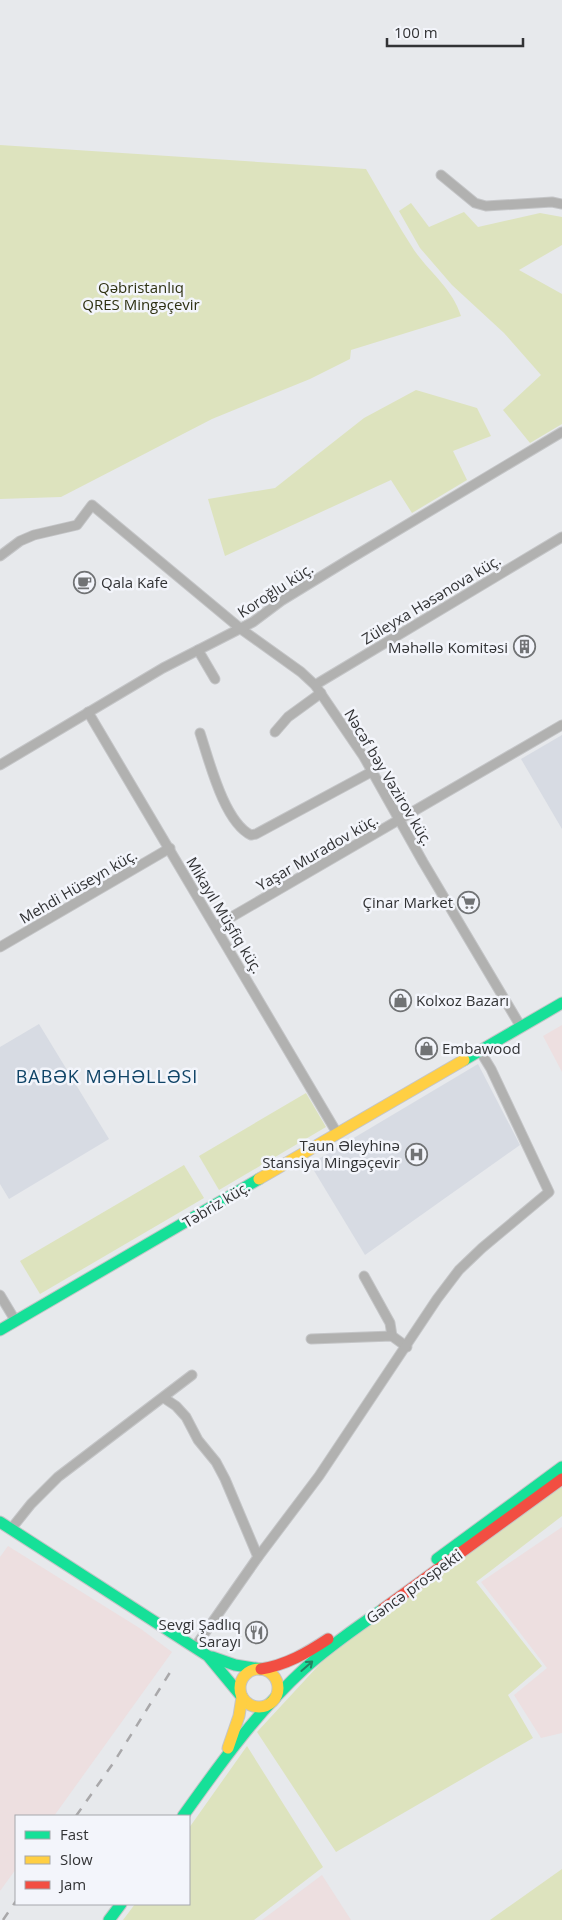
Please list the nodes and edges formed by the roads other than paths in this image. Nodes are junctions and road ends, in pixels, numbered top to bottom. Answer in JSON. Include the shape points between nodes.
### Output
{"nodes":[{"id":1,"x":441,"y":175,"type":"dead end"},
{"id":2,"x":562,"y":204,"type":"edge"},
{"id":3,"x":562,"y":432,"type":"edge"},
{"id":4,"x":562,"y":537,"type":"edge"},
{"id":5,"x":0,"y":556,"type":"edge"},
{"id":6,"x":241,"y":629,"type":"junction"},
{"id":7,"x":198,"y":650,"type":"junction"},
{"id":8,"x":215,"y":679,"type":"dead end"},
{"id":9,"x":315,"y":685,"type":"junction"},
{"id":10,"x":321,"y":692,"type":"junction"},
{"id":11,"x":88,"y":712,"type":"junction"},
{"id":12,"x":562,"y":725,"type":"edge"},
{"id":13,"x":275,"y":732,"type":"dead end"},
{"id":14,"x":200,"y":733,"type":"dead end"},
{"id":15,"x":0,"y":764,"type":"edge"},
{"id":16,"x":373,"y":771,"type":"junction"},
{"id":17,"x":400,"y":820,"type":"junction"},
{"id":18,"x":170,"y":848,"type":"junction"},
{"id":19,"x":216,"y":926,"type":"junction"},
{"id":20,"x":0,"y":948,"type":"edge"},
{"id":21,"x":562,"y":1003,"type":"edge"},
{"id":22,"x":521,"y":1027,"type":"junction"},
{"id":23,"x":480,"y":1051,"type":"junction"},
{"id":24,"x":337,"y":1133,"type":"junction"},
{"id":25,"x":364,"y":1276,"type":"dead end"},
{"id":26,"x":0,"y":1295,"type":"edge"},
{"id":27,"x":16,"y":1320,"type":"junction"},
{"id":28,"x":0,"y":1330,"type":"edge"},
{"id":29,"x":392,"y":1336,"type":"junction"},
{"id":30,"x":311,"y":1339,"type":"dead end"},
{"id":31,"x":407,"y":1347,"type":"junction"},
{"id":32,"x":192,"y":1375,"type":"dead end"},
{"id":33,"x":164,"y":1398,"type":"junction"},
{"id":34,"x":562,"y":1467,"type":"edge"},
{"id":35,"x":562,"y":1478,"type":"edge"},
{"id":36,"x":0,"y":1522,"type":"edge"},
{"id":37,"x":11,"y":1529,"type":"junction"},
{"id":38,"x":258,"y":1557,"type":"junction"},
{"id":39,"x":195,"y":1647,"type":"junction"},
{"id":40,"x":208,"y":1656,"type":"junction"},
{"id":41,"x":261,"y":1669,"type":"junction"},
{"id":42,"x":242,"y":1697,"type":"junction"},
{"id":43,"x":272,"y":1701,"type":"junction"},
{"id":44,"x":222,"y":1761,"type":"junction"},
{"id":45,"x":184,"y":1815,"type":"edge"},
{"id":46,"x":120,"y":1905,"type":"edge"},
{"id":47,"x":109,"y":1920,"type":"edge"}],
"edges":[{"from":1,"to":2,"type":"street","via":[[475,203],[486,206]]},
{"from":3,"to":6,"type":"street","name":"Koroğlu küç.","via":[[280,601]]},
{"from":4,"to":9,"type":"street","name":"Züleyxa Həsənova küç."},
{"from":5,"to":6,"type":"street","name":"Nəcəf bəy Vəzirov küç.","via":[[34,535],[77,525],[92,505]]},
{"from":6,"to":7,"type":"street","name":"Koroğlu küç."},
{"from":6,"to":9,"type":"street","name":"Nəcəf bəy Vəzirov küç.","via":[[302,672]]},
{"from":7,"to":8,"type":"street"},
{"from":7,"to":11,"type":"street","name":"Koroğlu küç."},
{"from":9,"to":10,"type":"street","name":"Nəcəf bəy Vəzirov küç."},
{"from":10,"to":13,"type":"street","via":[[288,717]]},
{"from":10,"to":16,"type":"street","name":"Nəcəf bəy Vəzirov küç."},
{"from":11,"to":15,"type":"street","name":"Koroğlu küç."},
{"from":11,"to":18,"type":"street","name":"Mikayıl Müşfiq küç."},
{"from":12,"to":17,"type":"street","name":"Yaşar Muradov küç."},
{"from":14,"to":16,"type":"street","via":[[225,804],[237,823],[251,834]]},
{"from":16,"to":17,"type":"street","name":"Nəcəf bəy Vəzirov küç."},
{"from":17,"to":19,"type":"street","name":"Yaşar Muradov küç."},
{"from":17,"to":22,"type":"street","name":"Nəcəf bəy Vəzirov küç."},
{"from":18,"to":19,"type":"street","name":"Mikayıl Müşfiq küç."},
{"from":18,"to":20,"type":"street","name":"Mehdi Hüseyn küç."},
{"from":19,"to":24,"type":"street","name":"Mikayıl Müşfiq küç."},
{"from":21,"to":22,"type":"main road","name":"Təbriz küç."},
{"from":22,"to":23,"type":"main road","name":"Təbriz küç."},
{"from":23,"to":24,"type":"main road","name":"Təbriz küç."},
{"from":23,"to":31,"type":"street","via":[[549,1192],[459,1270]]},
{"from":24,"to":27,"type":"main road","name":"Təbriz küç."},
{"from":25,"to":29,"type":"street","via":[[390,1323]]},
{"from":26,"to":27,"type":"street"},
{"from":27,"to":28,"type":"main road","name":"Təbriz küç."},
{"from":29,"to":30,"type":"street"},
{"from":29,"to":31,"type":"street"},
{"from":31,"to":38,"type":"street","via":[[319,1476]]},
{"from":32,"to":33,"type":"street"},
{"from":33,"to":37,"type":"street","via":[[58,1478]]},
{"from":33,"to":38,"type":"street","via":[[186,1417],[205,1451],[216,1462]]},
{"from":34,"to":41,"type":"main road","name":"Gəncə prospekti","via":[[318,1646],[280,1665]]},
{"from":43,"to":35,"type":"main road","name":"Gəncə prospekti","one_way":true,"via":[[326,1650]]},
{"from":36,"to":37,"type":"main road"},
{"from":37,"to":39,"type":"main road"},
{"from":38,"to":39,"type":"street"},
{"from":39,"to":40,"type":"main road"},
{"from":40,"to":41,"type":"main road"},
{"from":40,"to":42,"type":"main road"},
{"from":41,"to":42,"type":"main road","via":[[245,1675],[240,1686]]},
{"from":41,"to":43,"type":"main road","via":[[275,1679],[277,1690]]},
{"from":42,"to":43,"type":"main road","via":[[256,1707]]},
{"from":42,"to":44,"type":"main road","via":[[236,1728]]},
{"from":43,"to":44,"type":"main road","name":"Gəncə prospekti"},
{"from":44,"to":45,"type":"main road"},
{"from":46,"to":47,"type":"main road"}]}
